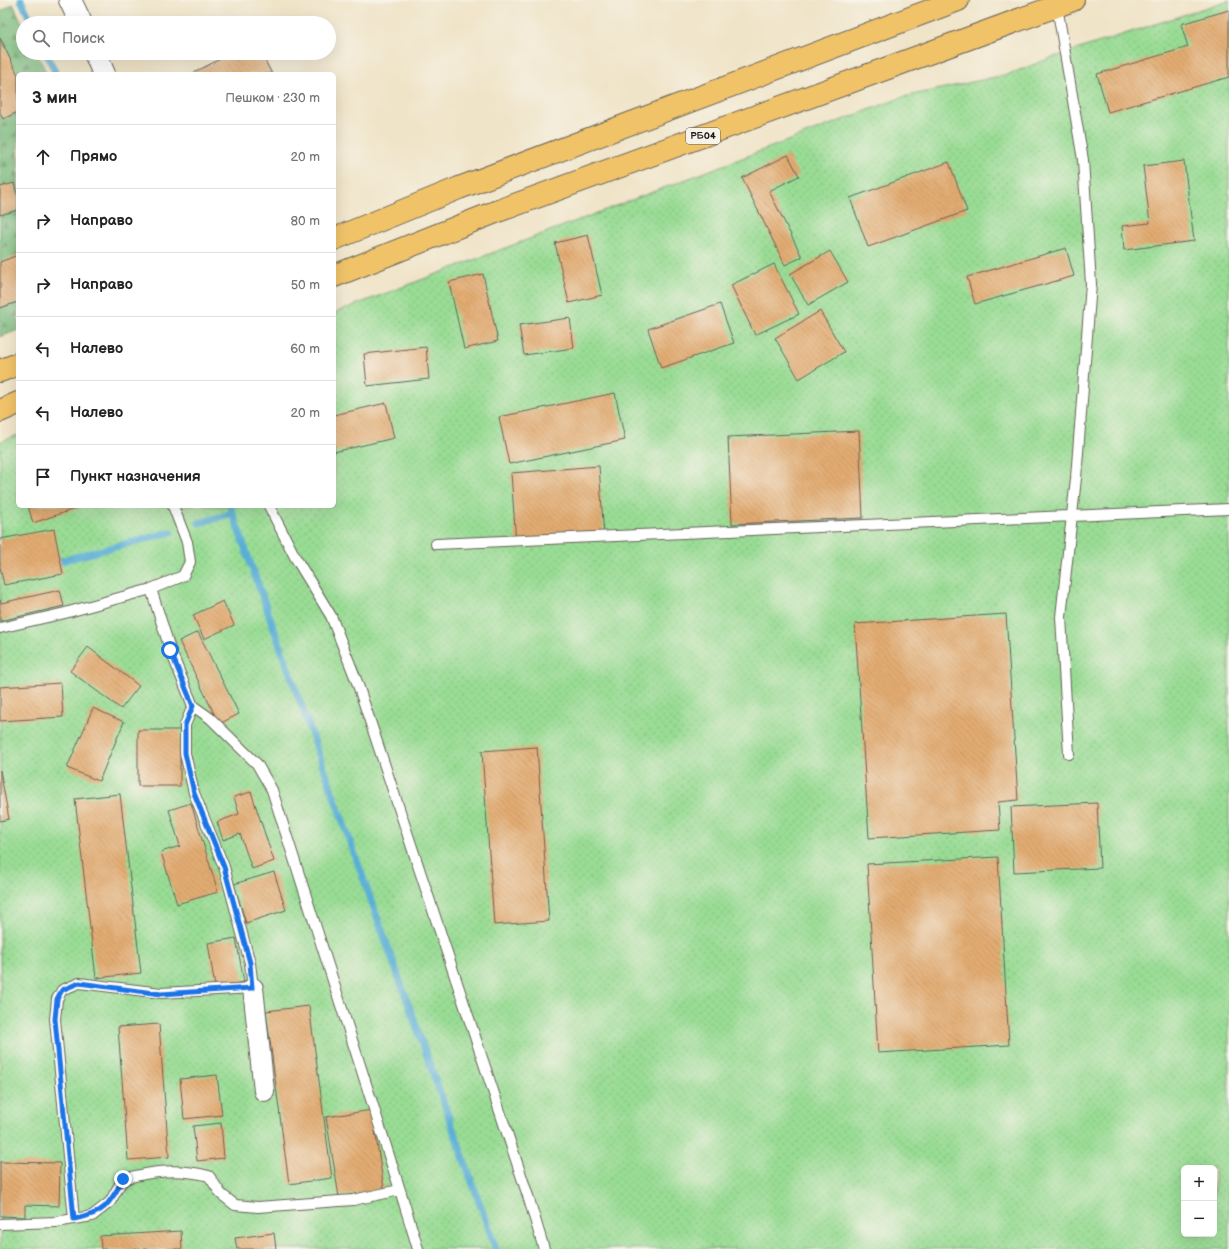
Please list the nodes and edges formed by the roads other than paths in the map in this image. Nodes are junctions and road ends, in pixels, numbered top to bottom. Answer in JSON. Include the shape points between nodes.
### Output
{"nodes":[{"id":1,"x":70,"y":0,"type":"edge"},
{"id":2,"x":958,"y":0,"type":"edge"},
{"id":3,"x":1065,"y":3,"type":"edge"},
{"id":4,"x":78,"y":16,"type":"edge"},
{"id":5,"x":98,"y":60,"type":"edge"},
{"id":6,"x":103,"y":72,"type":"edge"},
{"id":7,"x":336,"y":238,"type":"edge"},
{"id":8,"x":336,"y":275,"type":"edge"},
{"id":9,"x":16,"y":365,"type":"edge"},
{"id":10,"x":0,"y":371,"type":"edge"},
{"id":11,"x":16,"y":404,"type":"edge"},
{"id":12,"x":0,"y":411,"type":"edge"},
{"id":13,"x":174,"y":508,"type":"edge"},
{"id":14,"x":270,"y":508,"type":"edge"},
{"id":15,"x":1229,"y":509,"type":"edge"},
{"id":16,"x":1071,"y":515,"type":"junction"},
{"id":17,"x":436,"y":544,"type":"dead end"},
{"id":18,"x":151,"y":589,"type":"junction"},
{"id":19,"x":0,"y":628,"type":"edge"},
{"id":20,"x":193,"y":706,"type":"junction"},
{"id":21,"x":1069,"y":754,"type":"dead end"},
{"id":22,"x":252,"y":988,"type":"junction"},
{"id":23,"x":264,"y":1091,"type":"dead end"},
{"id":24,"x":400,"y":1190,"type":"junction"},
{"id":25,"x":74,"y":1219,"type":"junction"},
{"id":26,"x":0,"y":1224,"type":"edge"},
{"id":27,"x":418,"y":1249,"type":"edge"},
{"id":28,"x":544,"y":1249,"type":"edge"}],
"edges":[{"from":1,"to":4,"type":"street"},
{"from":2,"to":7,"type":"highway","via":[[459,188]]},
{"from":3,"to":8,"type":"highway","number":"РБ04","via":[[498,211]]},
{"from":3,"to":16,"type":"lane","via":[[1083,160],[1091,284]]},
{"from":5,"to":6,"type":"street"},
{"from":9,"to":10,"type":"highway"},
{"from":11,"to":12,"type":"highway"},
{"from":13,"to":18,"type":"lane","via":[[187,542],[190,562],[183,576]]},
{"from":14,"to":28,"type":"lane","via":[[295,557],[331,616],[357,682]]},
{"from":15,"to":16,"type":"lane"},
{"from":16,"to":17,"type":"lane"},
{"from":16,"to":21,"type":"lane","via":[[1061,616]]},
{"from":18,"to":19,"type":"lane"},
{"from":18,"to":20,"type":"lane","via":[[170,650]]},
{"from":20,"to":22,"type":"lane","via":[[185,725],[185,753],[194,793],[224,867],[250,963]]},
{"from":20,"to":24,"type":"lane","via":[[210,718],[257,764],[272,790]]},
{"from":22,"to":23,"type":"street"},
{"from":22,"to":25,"type":"lane","via":[[161,994],[79,983],[62,990],[57,999],[55,1019]]},
{"from":24,"to":25,"type":"lane","via":[[353,1200],[258,1207],[236,1205],[221,1194],[209,1176],[192,1171],[150,1171],[123,1179],[110,1202],[92,1216]]},
{"from":24,"to":27,"type":"lane"},
{"from":25,"to":26,"type":"lane"}]}
